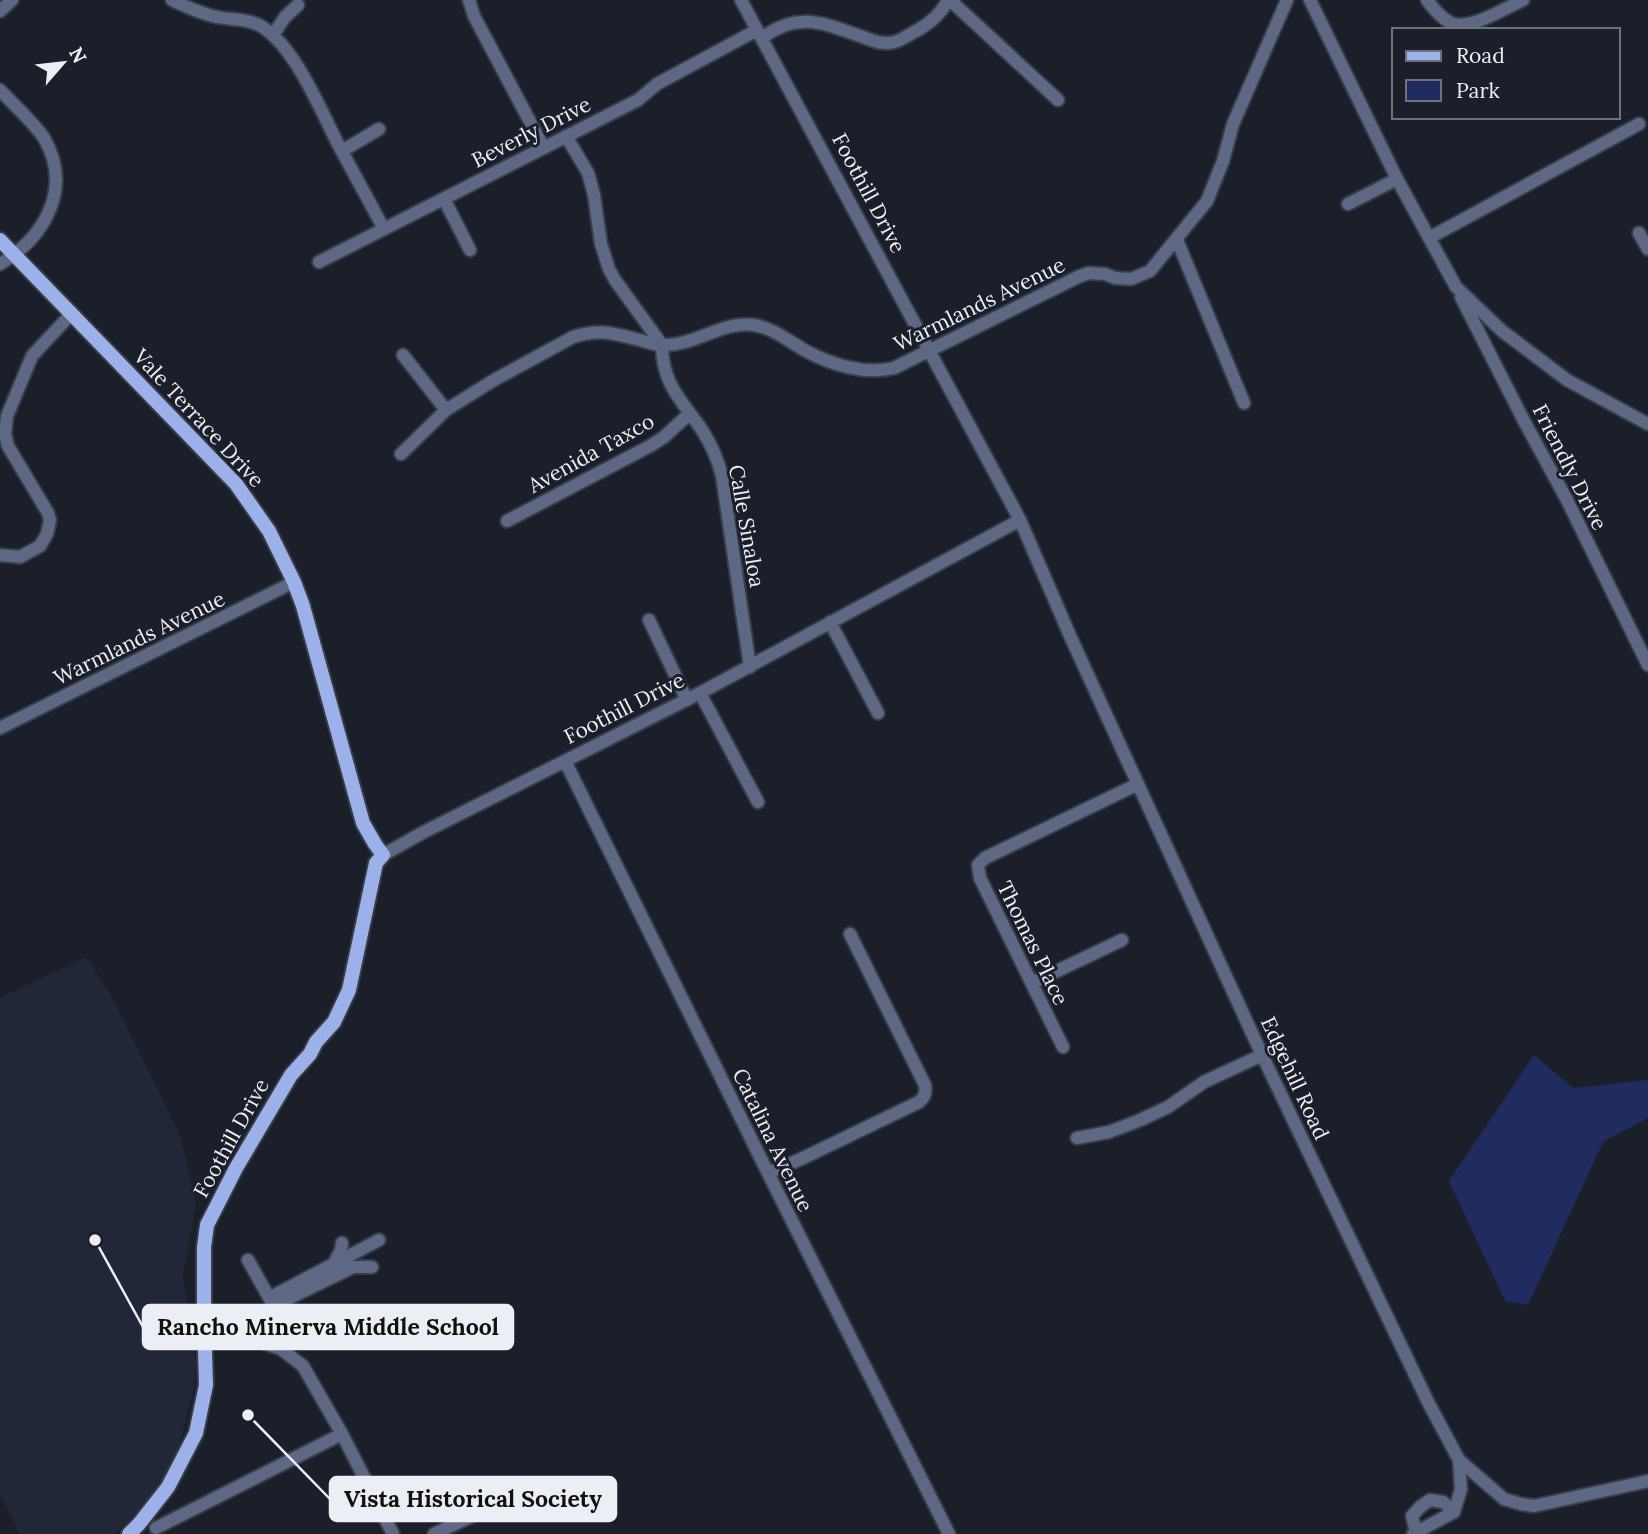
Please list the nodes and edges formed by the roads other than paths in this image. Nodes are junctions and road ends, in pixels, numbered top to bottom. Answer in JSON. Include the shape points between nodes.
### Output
{"nodes":[{"id":1,"x":12,"y":0,"type":"edge"},
{"id":2,"x":172,"y":0,"type":"edge"},
{"id":3,"x":469,"y":0,"type":"edge"},
{"id":4,"x":741,"y":0,"type":"edge"},
{"id":5,"x":949,"y":0,"type":"edge"},
{"id":6,"x":1287,"y":0,"type":"edge"},
{"id":7,"x":1310,"y":0,"type":"edge"},
{"id":8,"x":1427,"y":0,"type":"edge"},
{"id":9,"x":1523,"y":0,"type":"edge"},
{"id":10,"x":298,"y":5,"type":"dead end"},
{"id":11,"x":0,"y":11,"type":"edge"},
{"id":12,"x":760,"y":34,"type":"junction"},
{"id":13,"x":273,"y":35,"type":"junction"},
{"id":14,"x":0,"y":90,"type":"edge"},
{"id":15,"x":1058,"y":100,"type":"dead end"},
{"id":16,"x":1639,"y":124,"type":"dead end"},
{"id":17,"x":379,"y":129,"type":"dead end"},
{"id":18,"x":566,"y":136,"type":"junction"},
{"id":19,"x":544,"y":148,"type":"junction"},
{"id":20,"x":342,"y":151,"type":"junction"},
{"id":21,"x":1396,"y":179,"type":"junction"},
{"id":22,"x":444,"y":199,"type":"junction"},
{"id":23,"x":1348,"y":204,"type":"dead end"},
{"id":24,"x":384,"y":229,"type":"junction"},
{"id":25,"x":1639,"y":233,"type":"dead end"},
{"id":26,"x":1429,"y":238,"type":"junction"},
{"id":27,"x":0,"y":240,"type":"edge"},
{"id":28,"x":1177,"y":240,"type":"junction"},
{"id":29,"x":1648,"y":249,"type":"edge"},
{"id":30,"x":470,"y":250,"type":"dead end"},
{"id":31,"x":15,"y":255,"type":"junction"},
{"id":32,"x":319,"y":262,"type":"dead end"},
{"id":33,"x":0,"y":264,"type":"edge"},
{"id":34,"x":1456,"y":287,"type":"junction"},
{"id":35,"x":72,"y":313,"type":"junction"},
{"id":36,"x":662,"y":345,"type":"junction"},
{"id":37,"x":929,"y":349,"type":"junction"},
{"id":38,"x":403,"y":355,"type":"dead end"},
{"id":39,"x":1244,"y":403,"type":"dead end"},
{"id":40,"x":446,"y":410,"type":"junction"},
{"id":41,"x":689,"y":414,"type":"junction"},
{"id":42,"x":1648,"y":424,"type":"edge"},
{"id":43,"x":401,"y":454,"type":"dead end"},
{"id":44,"x":1020,"y":520,"type":"junction"},
{"id":45,"x":507,"y":521,"type":"dead end"},
{"id":46,"x":0,"y":555,"type":"edge"},
{"id":47,"x":294,"y":582,"type":"junction"},
{"id":48,"x":649,"y":620,"type":"dead end"},
{"id":49,"x":830,"y":622,"type":"junction"},
{"id":50,"x":1648,"y":666,"type":"edge"},
{"id":51,"x":750,"y":667,"type":"junction"},
{"id":52,"x":700,"y":693,"type":"junction"},
{"id":53,"x":687,"y":700,"type":"junction"},
{"id":54,"x":878,"y":713,"type":"dead end"},
{"id":55,"x":0,"y":728,"type":"edge"},
{"id":56,"x":565,"y":761,"type":"junction"},
{"id":57,"x":1138,"y":784,"type":"junction"},
{"id":58,"x":758,"y":802,"type":"dead end"},
{"id":59,"x":383,"y":855,"type":"junction"},
{"id":60,"x":850,"y":934,"type":"dead end"},
{"id":61,"x":1122,"y":940,"type":"dead end"},
{"id":62,"x":1032,"y":983,"type":"junction"},
{"id":63,"x":1063,"y":1047,"type":"dead end"},
{"id":64,"x":1262,"y":1055,"type":"junction"},
{"id":65,"x":1077,"y":1138,"type":"dead end"},
{"id":66,"x":768,"y":1173,"type":"junction"},
{"id":67,"x":379,"y":1240,"type":"dead end"},
{"id":68,"x":342,"y":1243,"type":"dead end"},
{"id":69,"x":248,"y":1260,"type":"dead end"},
{"id":70,"x":333,"y":1265,"type":"junction"},
{"id":71,"x":372,"y":1267,"type":"dead end"},
{"id":72,"x":271,"y":1302,"type":"junction"},
{"id":73,"x":205,"y":1341,"type":"junction"},
{"id":74,"x":281,"y":1349,"type":"junction"},
{"id":75,"x":342,"y":1434,"type":"junction"},
{"id":76,"x":1459,"y":1460,"type":"junction"},
{"id":77,"x":1648,"y":1481,"type":"edge"},
{"id":78,"x":530,"y":1497,"type":"dead end"},
{"id":79,"x":1454,"y":1512,"type":"junction"},
{"id":80,"x":156,"y":1528,"type":"dead end"},
{"id":81,"x":1415,"y":1533,"type":"edge"},
{"id":82,"x":129,"y":1534,"type":"edge"},
{"id":83,"x":393,"y":1534,"type":"edge"},
{"id":84,"x":434,"y":1534,"type":"edge"},
{"id":85,"x":949,"y":1534,"type":"edge"}],
"edges":[{"from":1,"to":11,"type":"street"},
{"from":2,"to":13,"type":"street","via":[[217,18],[246,20]]},
{"from":3,"to":19,"type":"street"},
{"from":4,"to":12,"type":"street","name":"Foothill Drive"},
{"from":5,"to":12,"type":"street","name":"Beverly Drive","via":[[926,25],[895,42],[878,43],[809,20]]},
{"from":5,"to":15,"type":"street"},
{"from":6,"to":28,"type":"street","name":"Warmlands Avenue","via":[[1233,124],[1208,201]]},
{"from":7,"to":21,"type":"street","name":"Friendly Drive"},
{"from":8,"to":9,"type":"street","via":[[1442,17],[1463,25]]},
{"from":10,"to":13,"type":"street"},
{"from":12,"to":18,"type":"street","name":"Beverly Drive","via":[[657,84],[638,100]]},
{"from":12,"to":37,"type":"street","name":"Foothill Drive"},
{"from":13,"to":20,"type":"street","via":[[310,89]]},
{"from":14,"to":31,"type":"street","via":[[43,136],[55,164],[57,187],[51,211]]},
{"from":16,"to":26,"type":"street"},
{"from":17,"to":20,"type":"street"},
{"from":18,"to":19,"type":"street","name":"Beverly Drive"},
{"from":18,"to":36,"type":"street","name":"Calle Sinaloa","via":[[588,173],[609,268]]},
{"from":19,"to":22,"type":"street","name":"Beverly Drive"},
{"from":20,"to":24,"type":"street"},
{"from":21,"to":23,"type":"street"},
{"from":21,"to":26,"type":"street","name":"Friendly Drive"},
{"from":22,"to":24,"type":"street","name":"Beverly Drive"},
{"from":22,"to":30,"type":"street"},
{"from":24,"to":32,"type":"street","name":"Beverly Drive"},
{"from":25,"to":29,"type":"street"},
{"from":26,"to":34,"type":"street","name":"Friendly Drive"},
{"from":27,"to":31,"type":"main road","name":"Vale Terrace Drive"},
{"from":28,"to":37,"type":"street","name":"Warmlands Avenue","via":[[1150,271],[1131,279],[1090,273],[1080,276]]},
{"from":28,"to":39,"type":"street"},
{"from":31,"to":33,"type":"street"},
{"from":31,"to":35,"type":"main road","name":"Vale Terrace Drive"},
{"from":34,"to":42,"type":"street","via":[[1502,331],[1567,380]]},
{"from":34,"to":50,"type":"street","name":"Friendly Drive"},
{"from":35,"to":46,"type":"street","via":[[32,356],[7,416],[8,446],[48,513],[47,534],[40,547],[20,557]]},
{"from":35,"to":47,"type":"main road","name":"Vale Terrace Drive","via":[[236,484],[269,531]]},
{"from":36,"to":37,"type":"street","name":"Warmlands Avenue","via":[[739,324],[757,325],[808,352],[863,371],[894,368]]},
{"from":36,"to":40,"type":"street","name":"Warmlands Avenue","via":[[606,332],[583,333]]},
{"from":36,"to":41,"type":"street","name":"Calle Sinaloa","via":[[668,382]]},
{"from":37,"to":44,"type":"street","name":"Foothill Drive"},
{"from":38,"to":40,"type":"street"},
{"from":40,"to":43,"type":"street","name":"Warmlands Avenue"},
{"from":41,"to":45,"type":"street","name":"Avenida Taxco","via":[[650,446]]},
{"from":41,"to":51,"type":"street","name":"Calle Sinaloa","via":[[703,432],[722,477]]},
{"from":44,"to":49,"type":"street","name":"Foothill Drive"},
{"from":44,"to":57,"type":"street","name":"Edgehill Road"},
{"from":47,"to":55,"type":"street","name":"Warmlands Avenue"},
{"from":47,"to":59,"type":"main road","name":"Vale Terrace Drive","via":[[363,822]]},
{"from":48,"to":53,"type":"street"},
{"from":49,"to":51,"type":"street","name":"Foothill Drive"},
{"from":49,"to":54,"type":"street"},
{"from":51,"to":52,"type":"street","name":"Foothill Drive"},
{"from":52,"to":53,"type":"street","name":"Foothill Drive"},
{"from":52,"to":58,"type":"street"},
{"from":53,"to":56,"type":"street","name":"Foothill Drive"},
{"from":56,"to":59,"type":"street","name":"Foothill Drive"},
{"from":56,"to":66,"type":"street","name":"Catalina Avenue"},
{"from":57,"to":62,"type":"street","name":"Thomas Place","via":[[978,865],[980,878]]},
{"from":57,"to":64,"type":"street","name":"Edgehill Road"},
{"from":59,"to":73,"type":"main road","name":"Foothill Drive","via":[[376,863],[349,990],[334,1022],[291,1075],[207,1225]]},
{"from":60,"to":66,"type":"street","via":[[926,1093],[919,1102]]},
{"from":61,"to":62,"type":"street"},
{"from":62,"to":63,"type":"street","name":"Thomas Place"},
{"from":64,"to":65,"type":"street","via":[[1204,1082],[1168,1108],[1109,1132]]},
{"from":64,"to":76,"type":"street","name":"Edgehill Road"},
{"from":66,"to":85,"type":"street","name":"Catalina Avenue"},
{"from":67,"to":70,"type":"street"},
{"from":68,"to":70,"type":"street"},
{"from":69,"to":72,"type":"street"},
{"from":70,"to":72,"type":"street"},
{"from":71,"to":72,"type":"street","via":[[353,1266]]},
{"from":72,"to":74,"type":"street","via":[[285,1326]]},
{"from":73,"to":74,"type":"street","via":[[255,1340]]},
{"from":73,"to":82,"type":"main road","name":"Foothill Drive","via":[[206,1385],[196,1433],[168,1487]]},
{"from":74,"to":75,"type":"street","via":[[303,1366]]},
{"from":75,"to":80,"type":"street"},
{"from":75,"to":83,"type":"street"},
{"from":76,"to":77,"type":"street","name":"Edgehill Road","via":[[1504,1499],[1534,1506]]},
{"from":76,"to":79,"type":"street","via":[[1461,1489]]},
{"from":78,"to":84,"type":"street","via":[[508,1499]]},
{"from":79,"to":81,"type":"street"},
{"from":79,"to":81,"type":"street","via":[[1444,1502],[1430,1500],[1412,1516]]}]}
